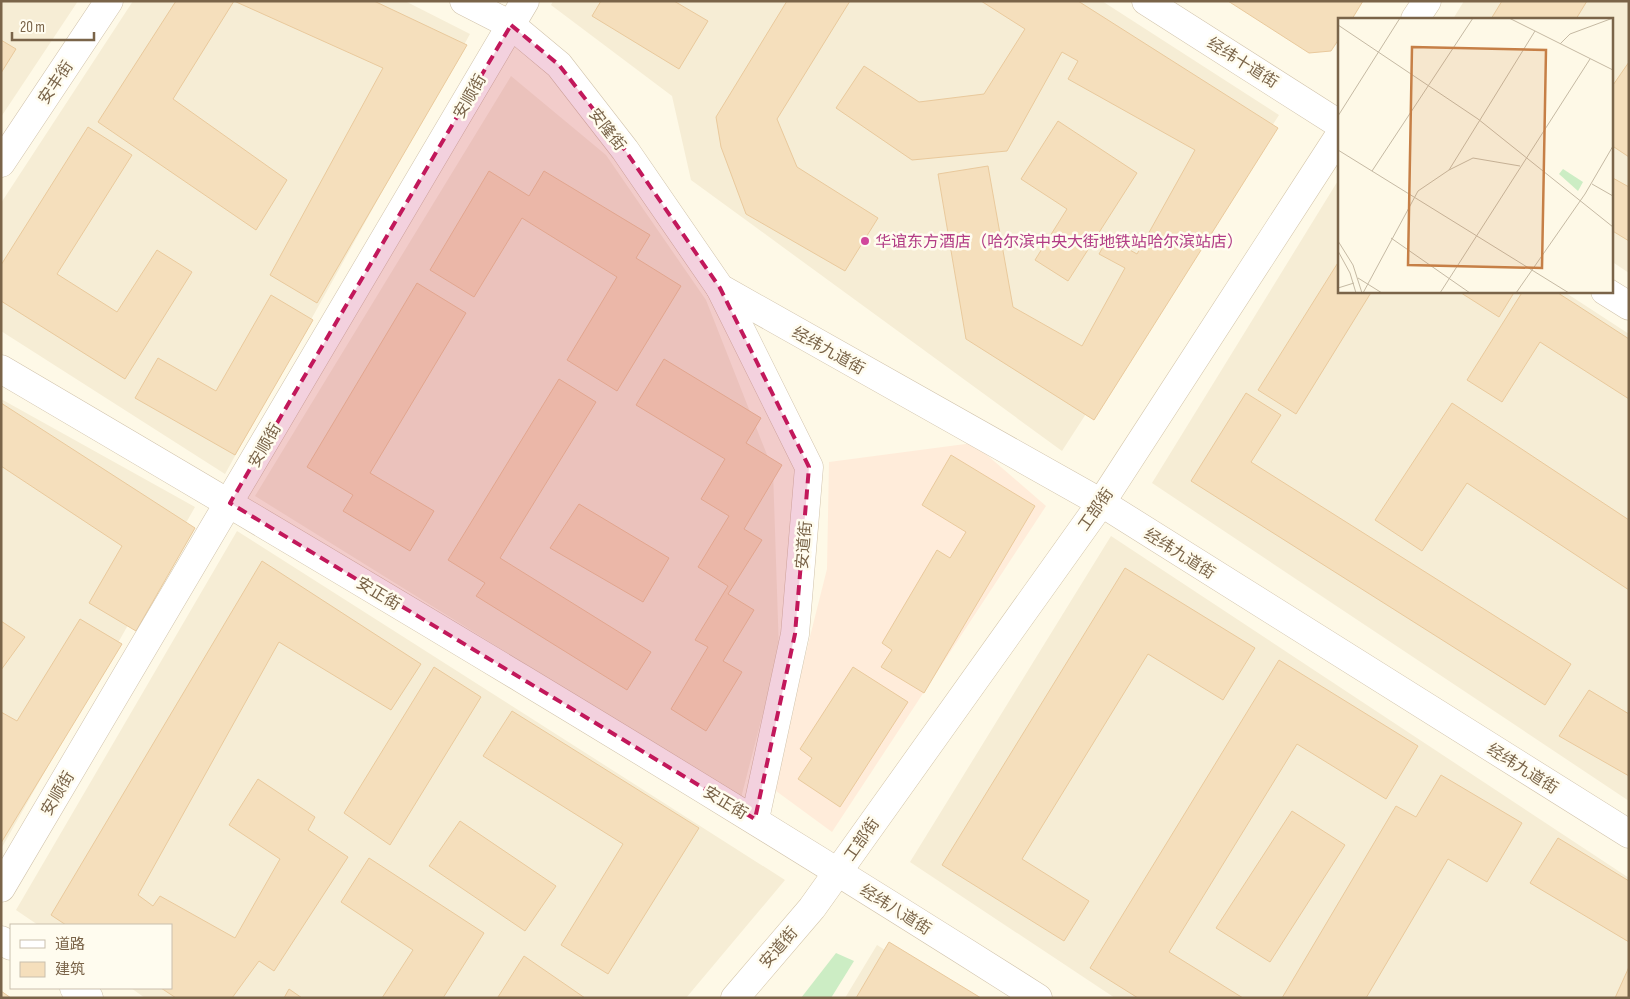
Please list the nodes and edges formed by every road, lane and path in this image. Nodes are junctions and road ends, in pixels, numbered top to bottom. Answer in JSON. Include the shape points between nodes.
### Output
{"nodes":[{"id":1,"x":109,"y":1,"type":"edge"},
{"id":2,"x":464,"y":1,"type":"edge"},
{"id":3,"x":525,"y":1,"type":"edge"},
{"id":4,"x":1146,"y":1,"type":"edge"},
{"id":5,"x":1426,"y":1,"type":"edge"},
{"id":6,"x":1416,"y":18,"type":"edge"},
{"id":7,"x":510,"y":26,"type":"junction"},
{"id":8,"x":1338,"y":123,"type":"edge"},
{"id":9,"x":1338,"y":138,"type":"edge"},
{"id":10,"x":1,"y":163,"type":"edge"},
{"id":11,"x":720,"y":288,"type":"junction"},
{"id":12,"x":1607,"y":292,"type":"edge"},
{"id":13,"x":1629,"y":306,"type":"edge"},
{"id":14,"x":1,"y":369,"type":"edge"},
{"id":15,"x":230,"y":503,"type":"junction"},
{"id":16,"x":1101,"y":503,"type":"junction"},
{"id":17,"x":755,"y":819,"type":"junction"},
{"id":18,"x":1629,"y":834,"type":"edge"},
{"id":19,"x":838,"y":872,"type":"junction"},
{"id":20,"x":1,"y":888,"type":"edge"},
{"id":21,"x":76,"y":989,"type":"edge"},
{"id":22,"x":89,"y":998,"type":"edge"},
{"id":23,"x":735,"y":998,"type":"edge"},
{"id":24,"x":1038,"y":998,"type":"edge"}],
"edges":[{"from":1,"to":10,"type":"street","name":"安丰街"},
{"from":2,"to":7,"type":"street","name":"安隆街"},
{"from":3,"to":7,"type":"street","name":"安顺街"},
{"from":4,"to":8,"type":"street","name":"经纬十道街"},
{"from":5,"to":6,"type":"street"},
{"from":7,"to":11,"type":"street","name":"安隆街","via":[[559,65],[625,150]]},
{"from":7,"to":15,"type":"street","name":"安顺街"},
{"from":9,"to":16,"type":"street","name":"工部街"},
{"from":11,"to":16,"type":"street","name":"经纬九道街"},
{"from":11,"to":17,"type":"street","name":"安道街","via":[[809,466],[795,634]]},
{"from":12,"to":13,"type":"street"},
{"from":14,"to":15,"type":"street","name":"安正街"},
{"from":15,"to":17,"type":"street","name":"安正街"},
{"from":15,"to":20,"type":"street","name":"安顺街"},
{"from":16,"to":18,"type":"street","name":"经纬九道街"},
{"from":16,"to":19,"type":"street","name":"工部街"},
{"from":17,"to":19,"type":"street","name":"经纬八道街"},
{"from":19,"to":23,"type":"street","name":"安道街","via":[[812,908]]},
{"from":19,"to":24,"type":"street","name":"经纬八道街"},
{"from":21,"to":22,"type":"street"}]}
